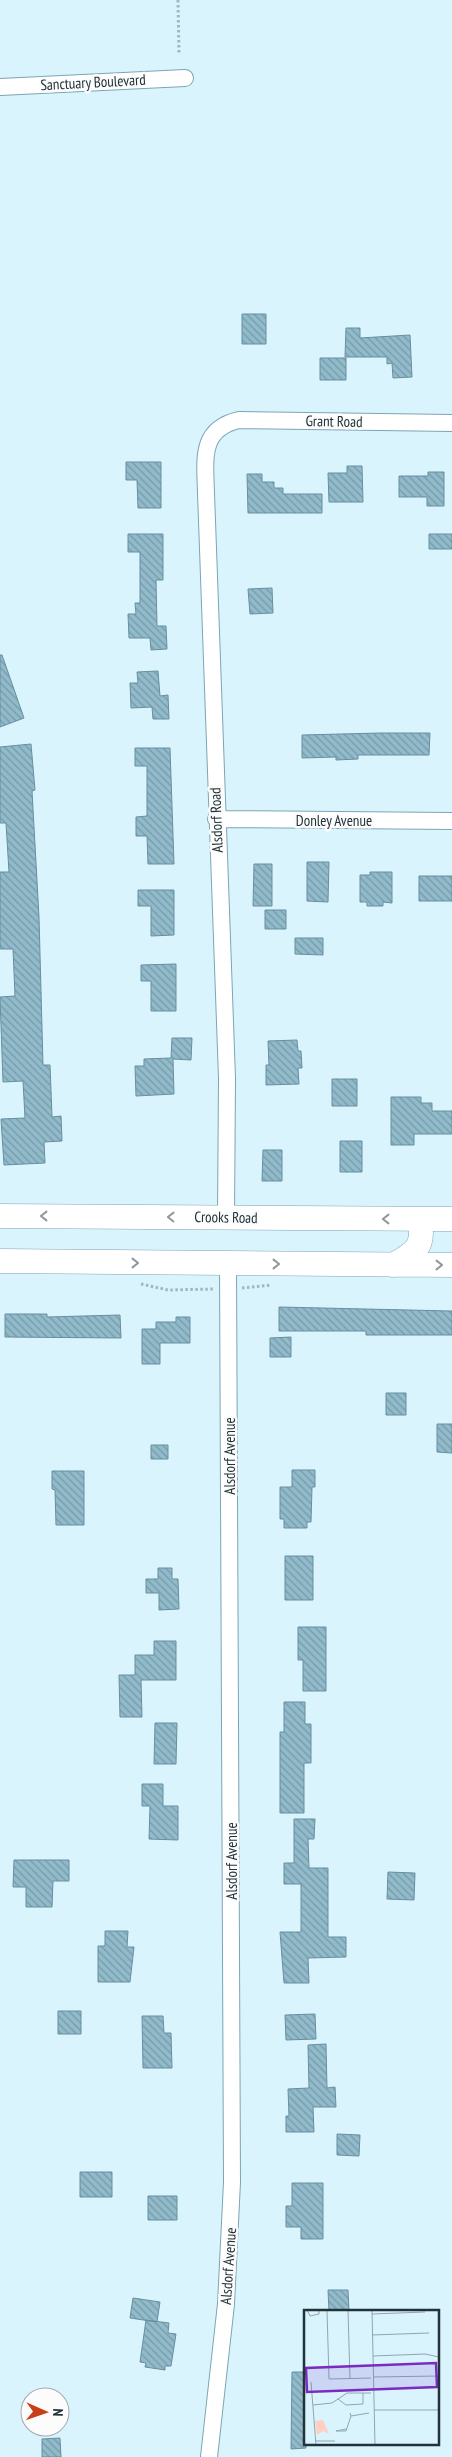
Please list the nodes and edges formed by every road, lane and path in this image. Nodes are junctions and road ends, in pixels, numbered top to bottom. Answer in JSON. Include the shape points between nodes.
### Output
{"nodes":[{"id":1,"x":178,"y":0,"type":"edge"},
{"id":2,"x":179,"y":55,"type":"dead end"},
{"id":3,"x":186,"y":78,"type":"dead end"},
{"id":4,"x":0,"y":87,"type":"edge"},
{"id":5,"x":452,"y":423,"type":"edge"},
{"id":6,"x":218,"y":429,"type":"joint"},
{"id":7,"x":216,"y":819,"type":"junction"},
{"id":8,"x":452,"y":821,"type":"edge"},
{"id":9,"x":0,"y":1216,"type":"edge"},
{"id":10,"x":226,"y":1218,"type":"junction"},
{"id":11,"x":419,"y":1219,"type":"junction"},
{"id":12,"x":452,"y":1219,"type":"edge"},
{"id":13,"x":0,"y":1261,"type":"edge"},
{"id":14,"x":228,"y":1264,"type":"junction"},
{"id":15,"x":392,"y":1265,"type":"junction"},
{"id":16,"x":452,"y":1265,"type":"edge"},
{"id":17,"x":246,"y":1288,"type":"dead end"},
{"id":18,"x":254,"y":1288,"type":"dead end"},
{"id":19,"x":198,"y":1289,"type":"dead end"},
{"id":20,"x":209,"y":1289,"type":"dead end"},
{"id":21,"x":209,"y":2457,"type":"edge"}],
"edges":[{"from":1,"to":2,"type":"path"},
{"from":3,"to":4,"type":"street","name":"Sanctuary Boulevard"},
{"from":5,"to":6,"type":"street","name":"Grant Road","via":[[239,420]]},
{"from":6,"to":7,"type":"street","name":"Alsdorf Road","via":[[211,436],[205,459]]},
{"from":7,"to":8,"type":"street","name":"Donley Avenue"},
{"from":7,"to":10,"type":"street","name":"Alsdorf Road","via":[[226,1078]]},
{"from":10,"to":9,"type":"main road","name":"Crooks Road","one_way":true},
{"from":11,"to":10,"type":"main road","name":"Crooks Road","one_way":true},
{"from":11,"to":12,"type":"main road","name":"Crooks Road"},
{"from":11,"to":15,"type":"main road","via":[[419,1246],[411,1255]]},
{"from":13,"to":14,"type":"main road","one_way":true},
{"from":14,"to":15,"type":"main road","one_way":true},
{"from":14,"to":21,"type":"street","name":"Alsdorf Avenue","via":[[232,2182],[226,2304]]},
{"from":15,"to":16,"type":"main road","one_way":true},
{"from":17,"to":18,"type":"path"},
{"from":19,"to":20,"type":"path"}]}
